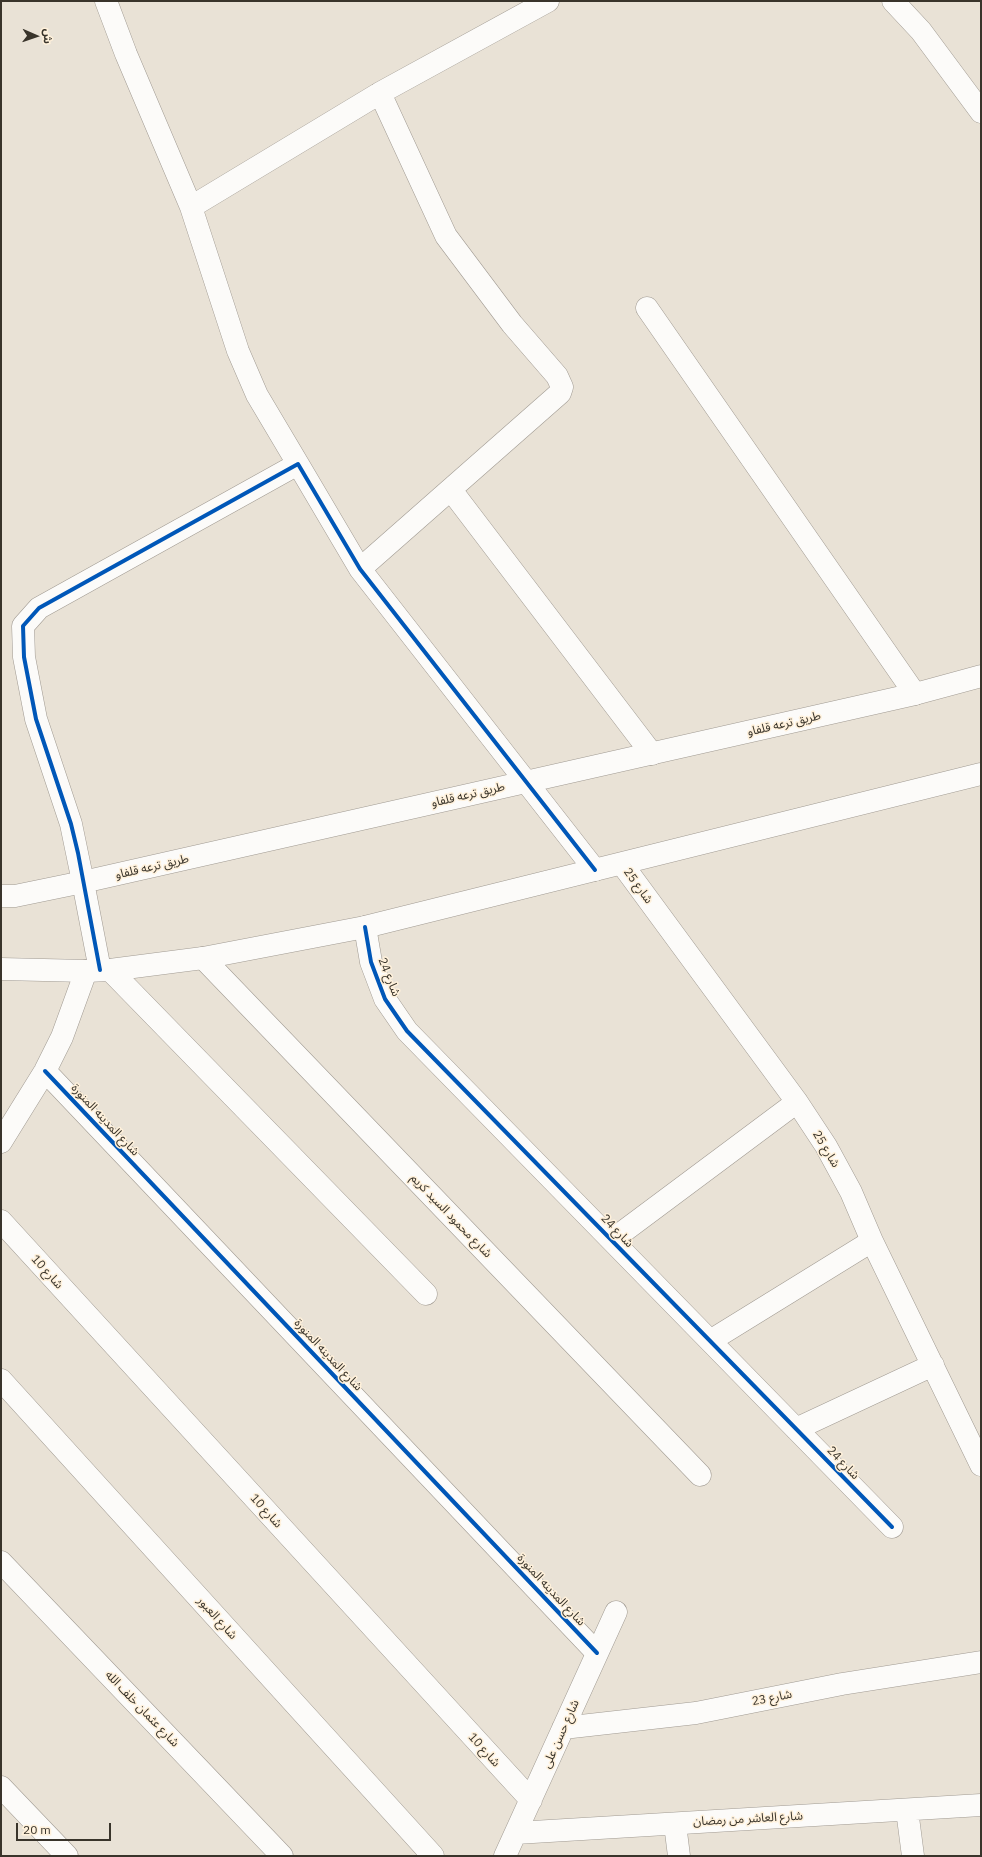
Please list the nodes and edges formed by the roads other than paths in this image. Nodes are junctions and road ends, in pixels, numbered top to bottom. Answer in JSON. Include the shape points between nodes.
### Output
{"nodes":[{"id":1,"x":106,"y":1,"type":"edge"},
{"id":2,"x":548,"y":1,"type":"edge"},
{"id":3,"x":893,"y":1,"type":"edge"},
{"id":4,"x":380,"y":93,"type":"junction"},
{"id":5,"x":981,"y":112,"type":"edge"},
{"id":6,"x":191,"y":207,"type":"junction"},
{"id":7,"x":647,"y":308,"type":"dead end"},
{"id":8,"x":298,"y":464,"type":"junction"},
{"id":9,"x":451,"y":490,"type":"junction"},
{"id":10,"x":360,"y":569,"type":"junction"},
{"id":11,"x":981,"y":676,"type":"edge"},
{"id":12,"x":915,"y":694,"type":"junction"},
{"id":13,"x":652,"y":754,"type":"junction"},
{"id":14,"x":981,"y":774,"type":"edge"},
{"id":15,"x":525,"y":782,"type":"junction"},
{"id":16,"x":622,"y":864,"type":"junction"},
{"id":17,"x":595,"y":870,"type":"junction"},
{"id":18,"x":83,"y":882,"type":"junction"},
{"id":19,"x":1,"y":896,"type":"edge"},
{"id":20,"x":365,"y":927,"type":"junction"},
{"id":21,"x":203,"y":958,"type":"junction"},
{"id":22,"x":1,"y":969,"type":"edge"},
{"id":23,"x":99,"y":970,"type":"junction"},
{"id":24,"x":45,"y":1071,"type":"junction"},
{"id":25,"x":797,"y":1102,"type":"junction"},
{"id":26,"x":1,"y":1142,"type":"edge"},
{"id":27,"x":1,"y":1221,"type":"edge"},
{"id":28,"x":612,"y":1240,"type":"junction"},
{"id":29,"x":872,"y":1240,"type":"junction"},
{"id":30,"x":426,"y":1294,"type":"dead end"},
{"id":31,"x":710,"y":1341,"type":"junction"},
{"id":32,"x":933,"y":1365,"type":"junction"},
{"id":33,"x":1,"y":1380,"type":"edge"},
{"id":34,"x":796,"y":1429,"type":"junction"},
{"id":35,"x":981,"y":1465,"type":"edge"},
{"id":36,"x":700,"y":1475,"type":"dead end"},
{"id":37,"x":892,"y":1528,"type":"dead end"},
{"id":38,"x":1,"y":1562,"type":"edge"},
{"id":39,"x":616,"y":1612,"type":"dead end"},
{"id":40,"x":597,"y":1654,"type":"junction"},
{"id":41,"x":981,"y":1662,"type":"edge"},
{"id":42,"x":563,"y":1728,"type":"junction"},
{"id":43,"x":1,"y":1787,"type":"edge"},
{"id":44,"x":531,"y":1800,"type":"junction"},
{"id":45,"x":981,"y":1805,"type":"edge"},
{"id":46,"x":907,"y":1810,"type":"junction"},
{"id":47,"x":675,"y":1824,"type":"junction"},
{"id":48,"x":516,"y":1833,"type":"junction"},
{"id":49,"x":67,"y":1856,"type":"edge"},
{"id":50,"x":282,"y":1856,"type":"edge"},
{"id":51,"x":433,"y":1856,"type":"edge"},
{"id":52,"x":505,"y":1856,"type":"edge"},
{"id":53,"x":679,"y":1856,"type":"edge"},
{"id":54,"x":913,"y":1856,"type":"edge"}],
"edges":[{"from":1,"to":6,"type":"street"},
{"from":2,"to":4,"type":"street"},
{"from":3,"to":5,"type":"street","via":[[921,32]]},
{"from":4,"to":6,"type":"street"},
{"from":4,"to":9,"type":"street","via":[[446,236],[512,324],[561,381],[560,393]]},
{"from":6,"to":8,"type":"street","via":[[241,358],[257,395]]},
{"from":7,"to":12,"type":"street"},
{"from":8,"to":10,"type":"street"},
{"from":8,"to":18,"type":"street","via":[[39,608],[23,626],[24,657],[36,719],[71,824]]},
{"from":9,"to":10,"type":"street"},
{"from":9,"to":13,"type":"street"},
{"from":10,"to":15,"type":"street"},
{"from":11,"to":12,"type":"street","name":"طريق ترعه قلفاو"},
{"from":12,"to":13,"type":"street","name":"طريق ترعه قلفاو"},
{"from":13,"to":15,"type":"street","name":"طريق ترعه قلفاو"},
{"from":14,"to":16,"type":"street"},
{"from":15,"to":17,"type":"street"},
{"from":15,"to":18,"type":"street","name":"طريق ترعه قلفاو"},
{"from":16,"to":17,"type":"street"},
{"from":16,"to":25,"type":"street","name":"شارع 25"},
{"from":17,"to":20,"type":"street"},
{"from":18,"to":19,"type":"street","name":"طريق ترعه قلفاو","via":[[15,896]]},
{"from":18,"to":23,"type":"street"},
{"from":20,"to":21,"type":"street"},
{"from":20,"to":28,"type":"street","name":"شارع 24","via":[[370,962],[385,998],[407,1031]]},
{"from":21,"to":23,"type":"street"},
{"from":21,"to":36,"type":"street","name":"شارع محمود السيد كريم"},
{"from":22,"to":23,"type":"street"},
{"from":23,"to":24,"type":"street"},
{"from":23,"to":30,"type":"street"},
{"from":24,"to":26,"type":"street"},
{"from":24,"to":40,"type":"street","name":"شارع المدينه المنورة"},
{"from":25,"to":28,"type":"street"},
{"from":25,"to":29,"type":"street","name":"شارع 25","via":[[851,1192]]},
{"from":27,"to":44,"type":"street","name":"شارع 10"},
{"from":28,"to":31,"type":"street","name":"شارع 24"},
{"from":29,"to":31,"type":"street"},
{"from":29,"to":32,"type":"street","name":"شارع 25"},
{"from":31,"to":34,"type":"street","name":"شارع 24"},
{"from":32,"to":34,"type":"street"},
{"from":32,"to":35,"type":"street","name":"شارع 25"},
{"from":33,"to":51,"type":"street","name":"شارع العبور"},
{"from":34,"to":37,"type":"street","name":"شارع 24"},
{"from":38,"to":50,"type":"street","name":"شارع عثمان خلف الله"},
{"from":39,"to":40,"type":"street","name":"شارع حسن على"},
{"from":40,"to":42,"type":"street","name":"شارع حسن على"},
{"from":41,"to":42,"type":"street","name":"شارع 23","via":[[842,1684],[696,1713]]},
{"from":42,"to":44,"type":"street","name":"شارع حسن على"},
{"from":43,"to":49,"type":"street"},
{"from":44,"to":48,"type":"street","name":"شارع حسن على"},
{"from":45,"to":46,"type":"street","name":"شارع العاشر من رمضان"},
{"from":46,"to":47,"type":"street","name":"شارع العاشر من رمضان"},
{"from":46,"to":54,"type":"street"},
{"from":47,"to":48,"type":"street","name":"شارع العاشر من رمضان"},
{"from":47,"to":53,"type":"street"},
{"from":48,"to":52,"type":"street","name":"شارع حسن على"}]}
